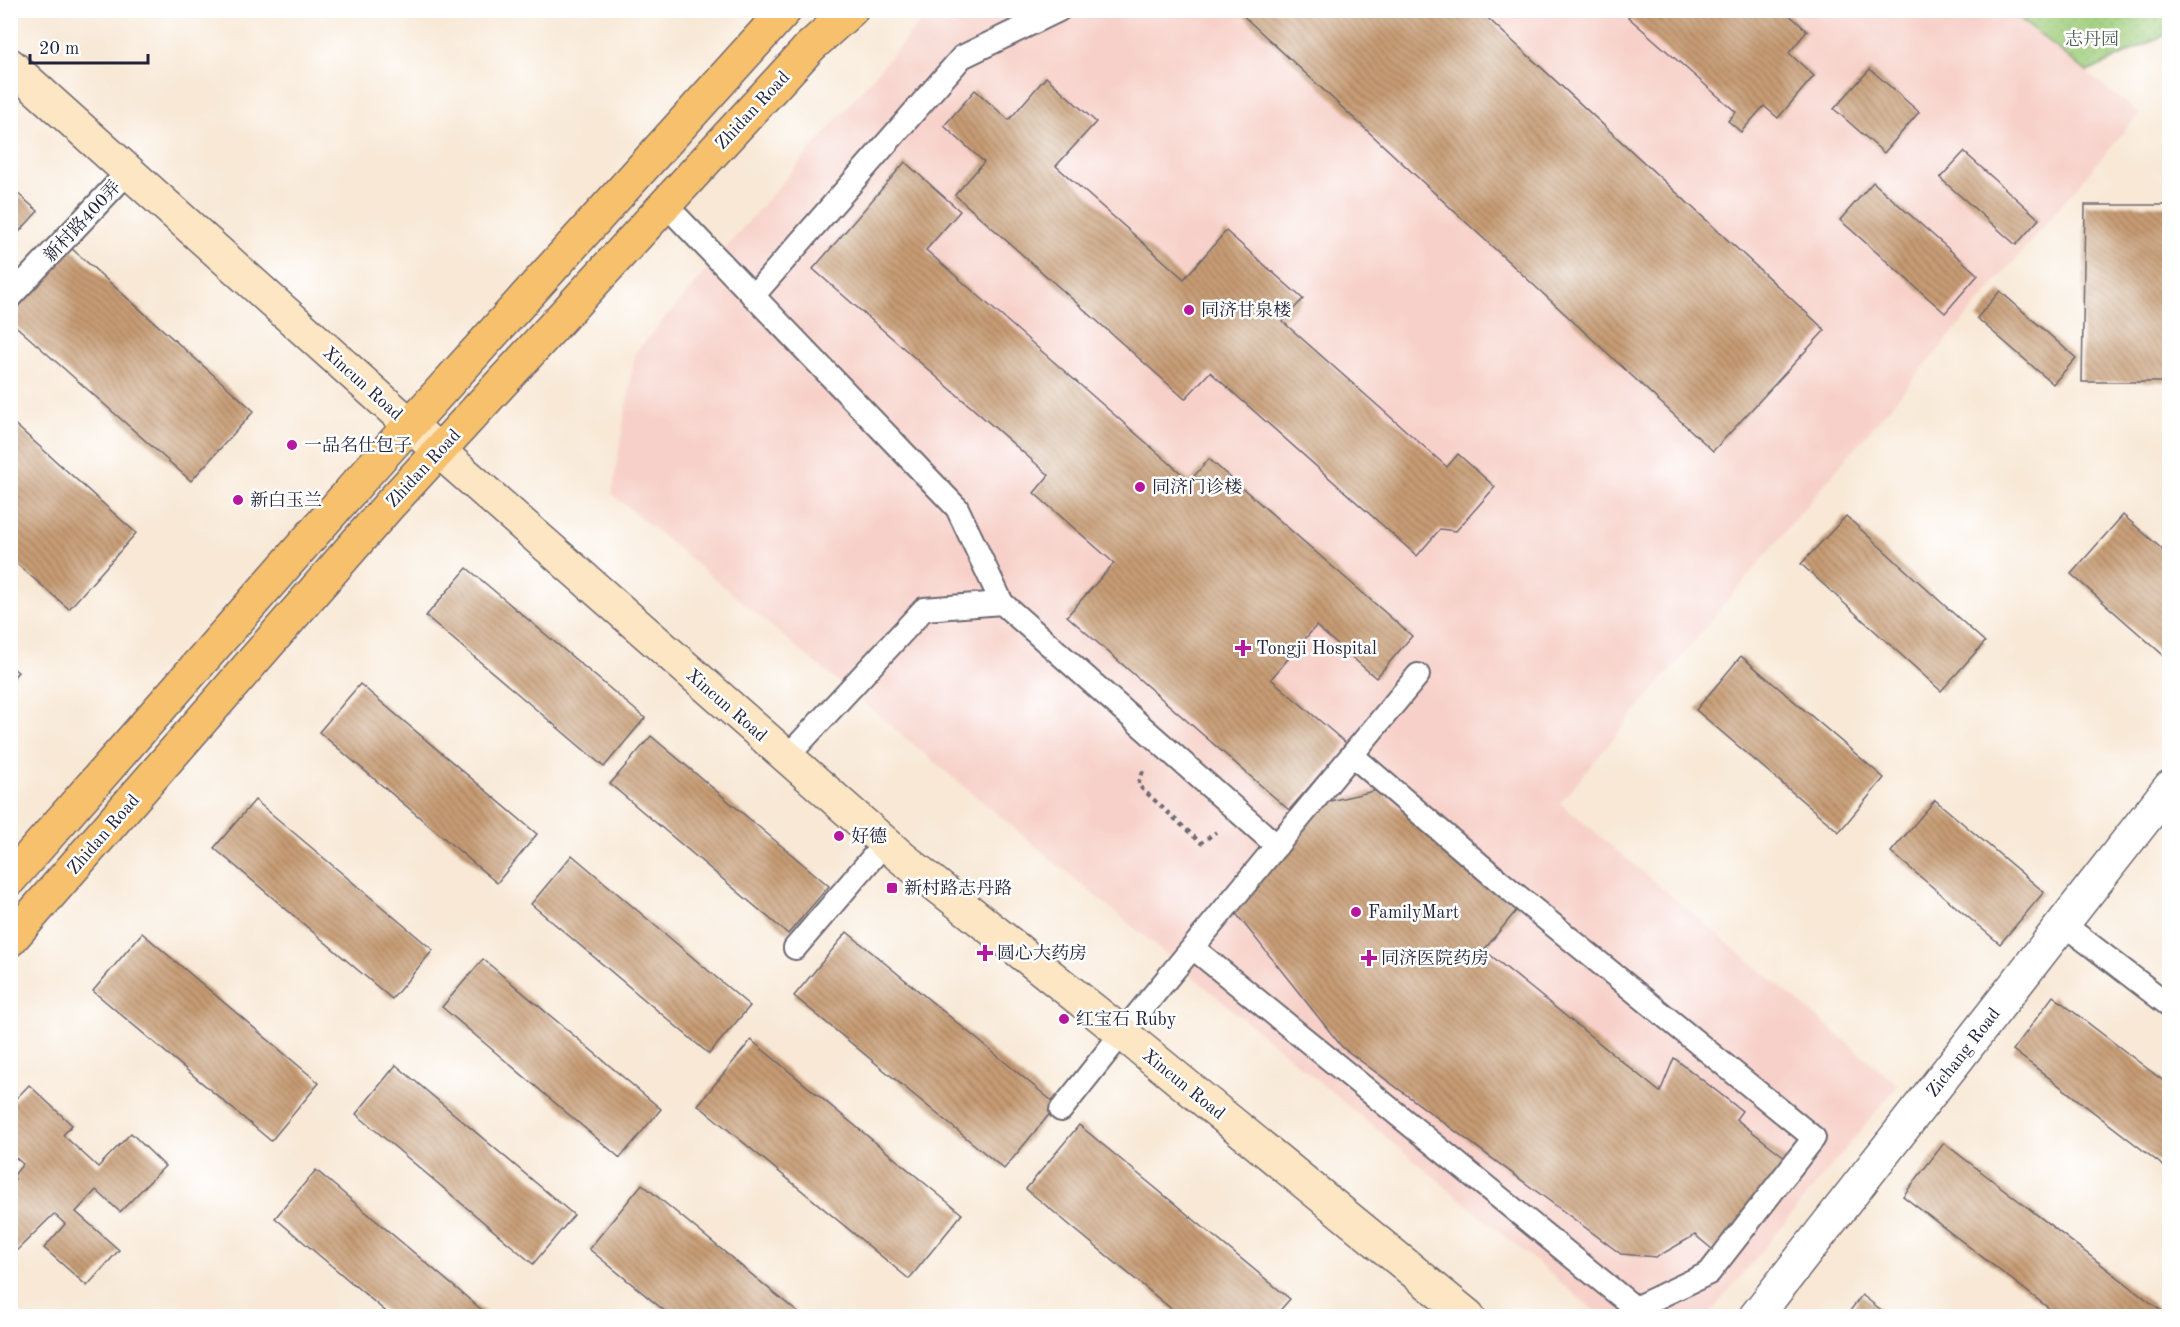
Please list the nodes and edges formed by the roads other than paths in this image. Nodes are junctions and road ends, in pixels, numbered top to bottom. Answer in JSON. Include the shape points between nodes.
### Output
{"nodes":[{"id":1,"x":785,"y":10,"type":"edge"},
{"id":2,"x":851,"y":10,"type":"edge"},
{"id":3,"x":1059,"y":10,"type":"edge"},
{"id":4,"x":10,"y":65,"type":"edge"},
{"id":5,"x":129,"y":171,"type":"junction"},
{"id":6,"x":665,"y":204,"type":"junction"},
{"id":7,"x":753,"y":296,"type":"junction"},
{"id":8,"x":10,"y":297,"type":"edge"},
{"id":9,"x":410,"y":424,"type":"junction"},
{"id":10,"x":439,"y":451,"type":"junction"},
{"id":11,"x":1002,"y":603,"type":"junction"},
{"id":12,"x":1418,"y":675,"type":"dead end"},
{"id":13,"x":1352,"y":755,"type":"junction"},
{"id":14,"x":787,"y":757,"type":"junction"},
{"id":15,"x":2169,"y":787,"type":"edge"},
{"id":16,"x":885,"y":843,"type":"junction"},
{"id":17,"x":1277,"y":846,"type":"junction"},
{"id":18,"x":10,"y":879,"type":"edge"},
{"id":19,"x":2062,"y":923,"type":"junction"},
{"id":20,"x":10,"y":940,"type":"edge"},
{"id":21,"x":795,"y":948,"type":"dead end"},
{"id":22,"x":1192,"y":948,"type":"junction"},
{"id":23,"x":2169,"y":1006,"type":"edge"},
{"id":24,"x":1122,"y":1033,"type":"junction"},
{"id":25,"x":1061,"y":1110,"type":"dead end"},
{"id":26,"x":1468,"y":1317,"type":"edge"},
{"id":27,"x":1756,"y":1317,"type":"edge"}],
"edges":[{"from":1,"to":9,"type":"main road","name":"Zhidan Road"},
{"from":2,"to":6,"type":"main road","name":"Zhidan Road","via":[[810,47]]},
{"from":3,"to":7,"type":"lane","via":[[962,57]]},
{"from":4,"to":5,"type":"main road","name":"Xincun Road"},
{"from":5,"to":8,"type":"lane","name":"新村路400弄"},
{"from":5,"to":9,"type":"main road","name":"Xincun Road"},
{"from":6,"to":7,"type":"lane"},
{"from":6,"to":10,"type":"main road","name":"Zhidan Road"},
{"from":7,"to":11,"type":"lane","via":[[957,508]]},
{"from":9,"to":10,"type":"main road","name":"Xincun Road"},
{"from":9,"to":18,"type":"main road","name":"Zhidan Road"},
{"from":10,"to":14,"type":"main road","name":"Xincun Road"},
{"from":10,"to":20,"type":"main road","name":"Zhidan Road"},
{"from":11,"to":14,"type":"lane","via":[[924,609]]},
{"from":11,"to":17,"type":"lane"},
{"from":12,"to":13,"type":"lane"},
{"from":13,"to":17,"type":"lane"},
{"from":13,"to":22,"type":"lane","via":[[1814,1138],[1710,1273],[1635,1308]]},
{"from":14,"to":16,"type":"main road","name":"Xincun Road"},
{"from":15,"to":19,"type":"street","name":"Zichang Road"},
{"from":16,"to":21,"type":"lane"},
{"from":16,"to":24,"type":"main road","name":"Xincun Road"},
{"from":17,"to":22,"type":"lane"},
{"from":19,"to":23,"type":"lane"},
{"from":19,"to":27,"type":"street","name":"Zichang Road"},
{"from":22,"to":24,"type":"lane"},
{"from":24,"to":25,"type":"lane"},
{"from":24,"to":26,"type":"main road","name":"Xincun Road"}]}
